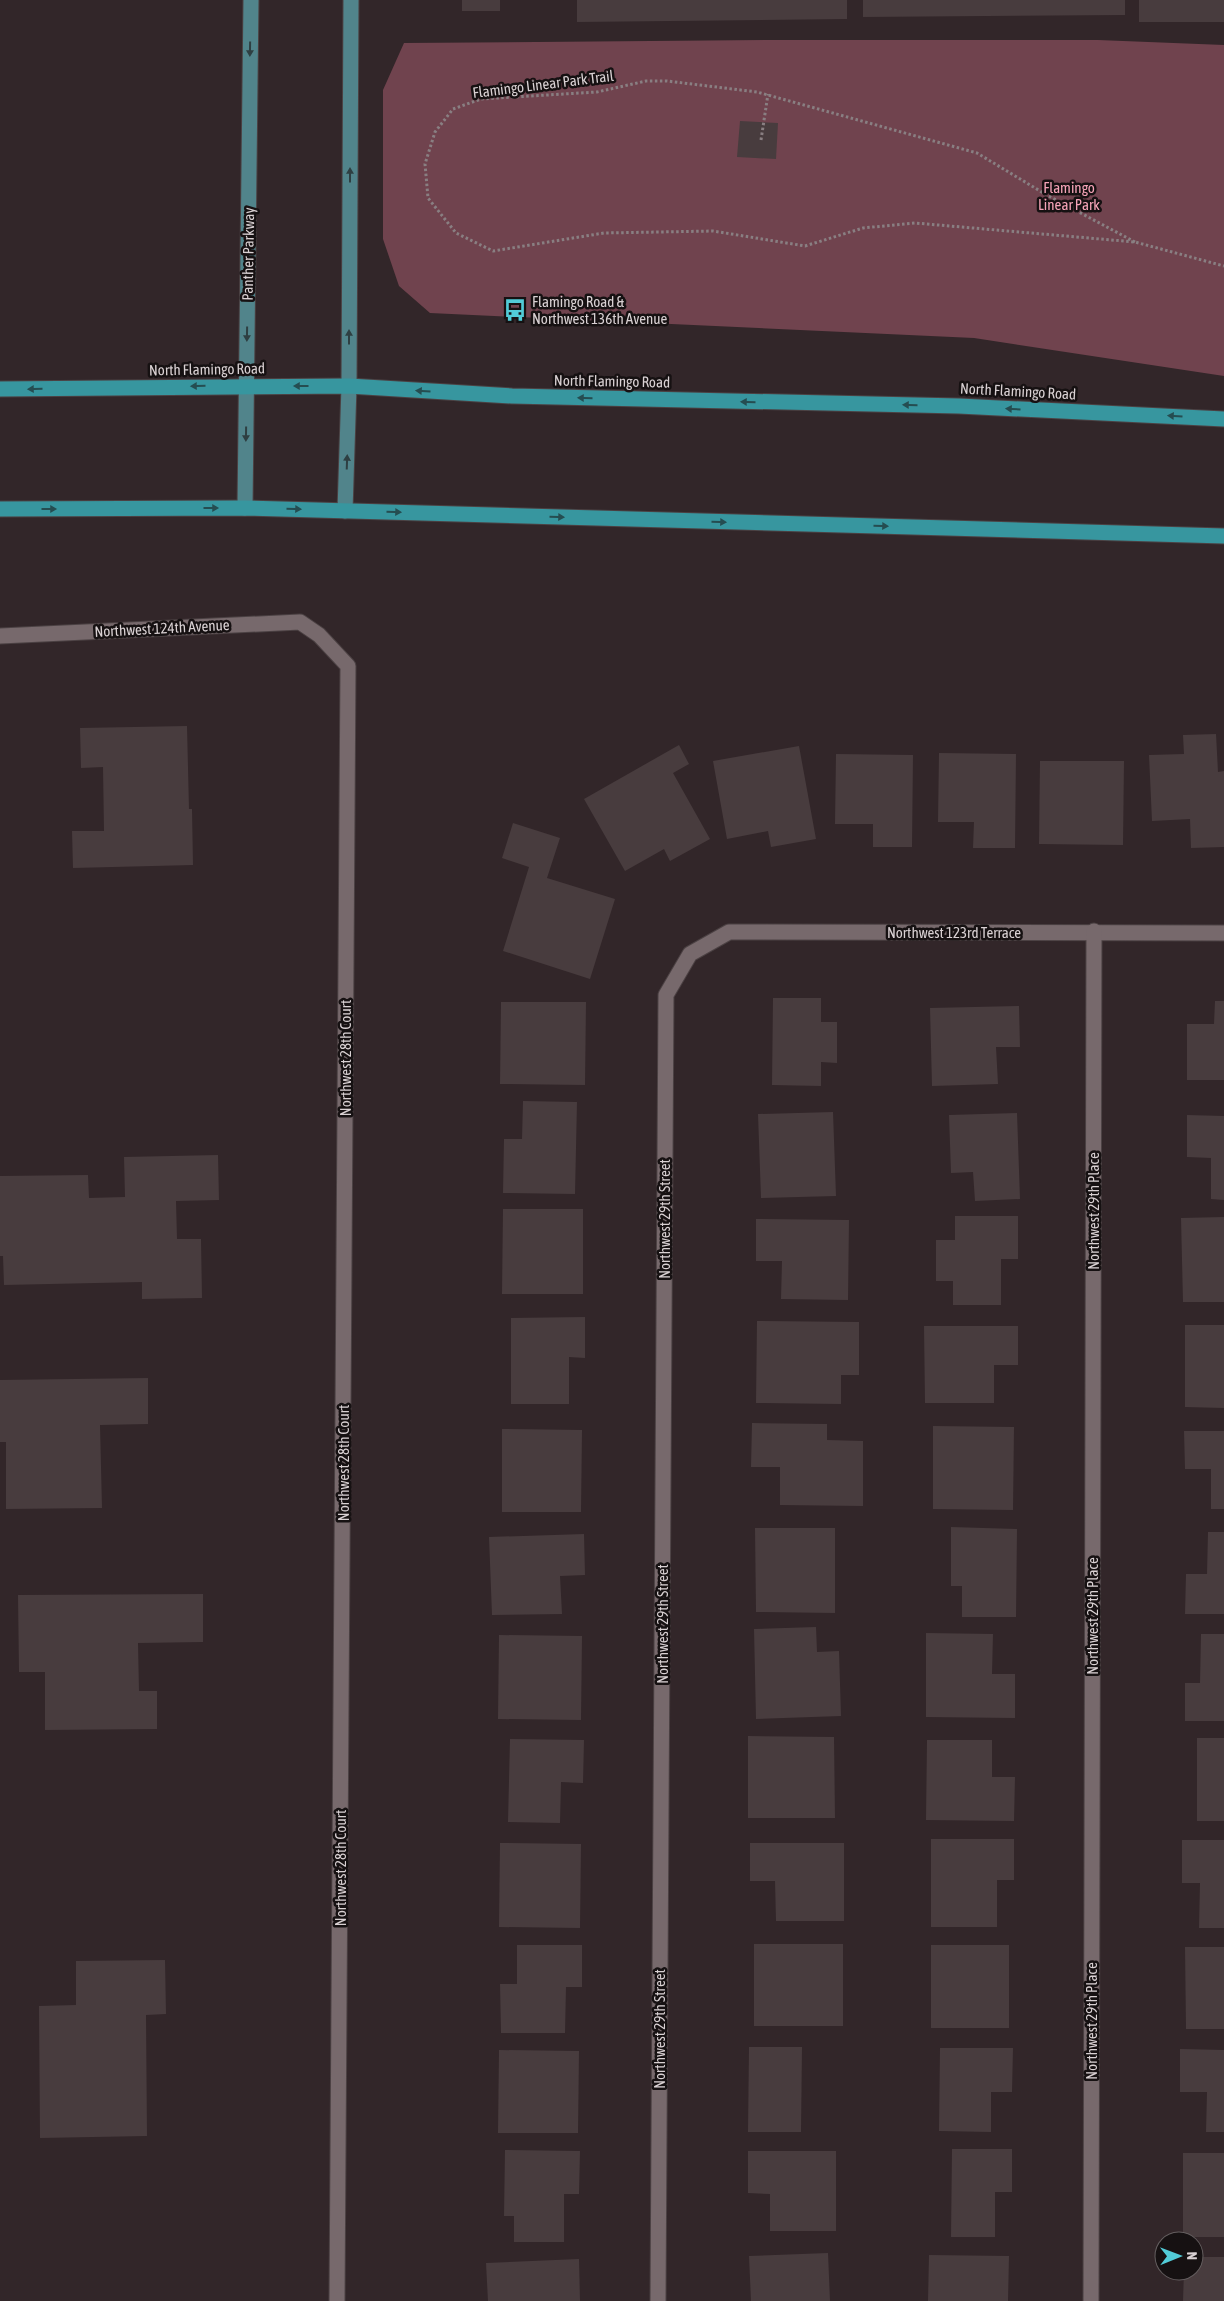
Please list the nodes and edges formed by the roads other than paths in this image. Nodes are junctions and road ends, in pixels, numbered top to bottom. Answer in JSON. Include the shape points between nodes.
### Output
{"nodes":[{"id":1,"x":251,"y":0,"type":"edge"},
{"id":2,"x":350,"y":0,"type":"edge"},
{"id":3,"x":246,"y":386,"type":"junction"},
{"id":4,"x":350,"y":386,"type":"junction"},
{"id":5,"x":0,"y":389,"type":"edge"},
{"id":6,"x":1224,"y":419,"type":"edge"},
{"id":7,"x":245,"y":508,"type":"junction"},
{"id":8,"x":0,"y":509,"type":"edge"},
{"id":9,"x":345,"y":511,"type":"junction"},
{"id":10,"x":1224,"y":536,"type":"edge"},
{"id":11,"x":319,"y":635,"type":"joint"},
{"id":12,"x":0,"y":636,"type":"edge"},
{"id":13,"x":1094,"y":931,"type":"junction"},
{"id":14,"x":1224,"y":933,"type":"edge"},
{"id":15,"x":690,"y":954,"type":"joint"},
{"id":16,"x":337,"y":2301,"type":"edge"},
{"id":17,"x":658,"y":2301,"type":"edge"},
{"id":18,"x":1091,"y":2301,"type":"edge"}],
"edges":[{"from":1,"to":3,"type":"main road","name":"Panther Parkway","one_way":true},
{"from":4,"to":2,"type":"main road","one_way":true},
{"from":4,"to":3,"type":"highway","name":"North Flamingo Road","one_way":true},
{"from":3,"to":5,"type":"highway","name":"North Flamingo Road","one_way":true},
{"from":3,"to":7,"type":"main road","name":"Panther Parkway","one_way":true},
{"from":6,"to":4,"type":"highway","name":"North Flamingo Road","one_way":true,"via":[[959,406],[512,396]]},
{"from":9,"to":4,"type":"main road","one_way":true},
{"from":8,"to":7,"type":"highway","one_way":true},
{"from":7,"to":9,"type":"highway","one_way":true},
{"from":9,"to":10,"type":"highway","one_way":true},
{"from":11,"to":12,"type":"street","name":"Northwest 124th Avenue","via":[[300,622]]},
{"from":11,"to":16,"type":"street","name":"Northwest 28th Court","via":[[348,666]]},
{"from":13,"to":14,"type":"street","name":"Northwest 123rd Terrace"},
{"from":13,"to":15,"type":"street","name":"Northwest 123rd Terrace","via":[[729,932]]},
{"from":13,"to":18,"type":"street","name":"Northwest 29th Place"},
{"from":15,"to":17,"type":"street","name":"Northwest 29th Street","via":[[666,995]]}]}
